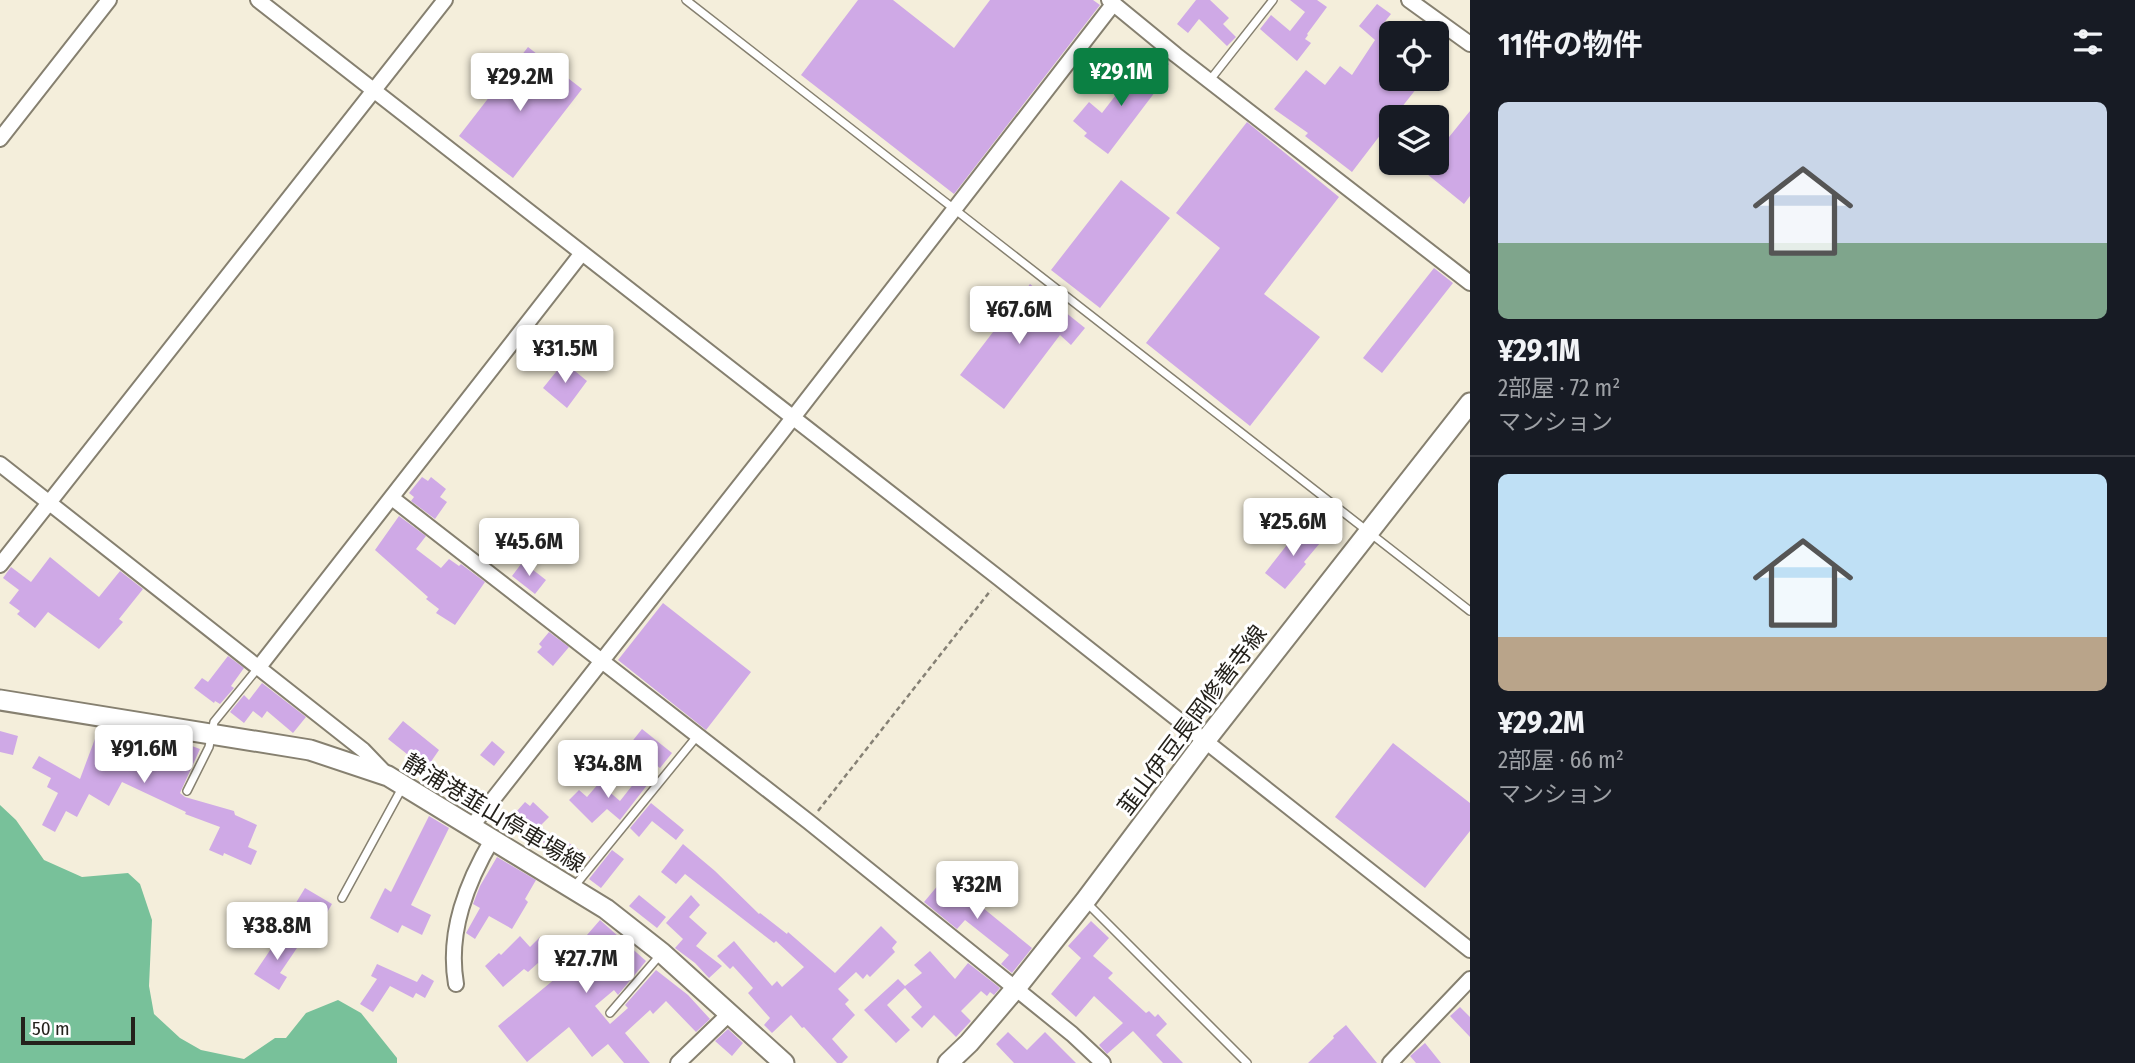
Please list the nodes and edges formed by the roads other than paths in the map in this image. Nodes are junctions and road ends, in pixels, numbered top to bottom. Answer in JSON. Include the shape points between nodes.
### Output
{"nodes":[{"id":1,"x":109,"y":0,"type":"edge"},
{"id":2,"x":258,"y":0,"type":"edge"},
{"id":3,"x":445,"y":0,"type":"edge"},
{"id":4,"x":686,"y":0,"type":"edge"},
{"id":5,"x":1273,"y":0,"type":"edge"},
{"id":6,"x":1409,"y":0,"type":"edge"},
{"id":7,"x":1112,"y":2,"type":"edge"},
{"id":8,"x":1470,"y":44,"type":"edge"},
{"id":9,"x":1210,"y":80,"type":"junction"},
{"id":10,"x":373,"y":91,"type":"junction"},
{"id":11,"x":0,"y":139,"type":"edge"},
{"id":12,"x":954,"y":209,"type":"junction"},
{"id":13,"x":582,"y":253,"type":"junction"},
{"id":14,"x":1470,"y":283,"type":"edge"},
{"id":15,"x":1470,"y":403,"type":"edge"},
{"id":16,"x":792,"y":416,"type":"junction"},
{"id":17,"x":0,"y":464,"type":"edge"},
{"id":18,"x":392,"y":498,"type":"junction"},
{"id":19,"x":50,"y":503,"type":"junction"},
{"id":20,"x":1369,"y":531,"type":"junction"},
{"id":21,"x":0,"y":565,"type":"edge"},
{"id":22,"x":1470,"y":611,"type":"edge"},
{"id":23,"x":601,"y":661,"type":"junction"},
{"id":24,"x":259,"y":667,"type":"junction"},
{"id":25,"x":0,"y":700,"type":"edge"},
{"id":26,"x":211,"y":734,"type":"junction"},
{"id":27,"x":698,"y":734,"type":"junction"},
{"id":28,"x":1205,"y":741,"type":"junction"},
{"id":29,"x":396,"y":780,"type":"junction"},
{"id":30,"x":187,"y":791,"type":"dead end"},
{"id":31,"x":471,"y":826,"type":"junction"},
{"id":32,"x":493,"y":838,"type":"junction"},
{"id":33,"x":573,"y":889,"type":"junction"},
{"id":34,"x":342,"y":898,"type":"dead end"},
{"id":35,"x":1085,"y":901,"type":"junction"},
{"id":36,"x":1470,"y":950,"type":"edge"},
{"id":37,"x":662,"y":953,"type":"junction"},
{"id":38,"x":1470,"y":979,"type":"edge"},
{"id":39,"x":456,"y":984,"type":"dead end"},
{"id":40,"x":1016,"y":988,"type":"junction"},
{"id":41,"x":610,"y":1013,"type":"dead end"},
{"id":42,"x":729,"y":1014,"type":"junction"},
{"id":43,"x":678,"y":1063,"type":"edge"},
{"id":44,"x":784,"y":1063,"type":"edge"},
{"id":45,"x":948,"y":1063,"type":"edge"},
{"id":46,"x":1103,"y":1063,"type":"edge"},
{"id":47,"x":1247,"y":1063,"type":"edge"},
{"id":48,"x":1390,"y":1063,"type":"edge"}],
"edges":[{"from":1,"to":11,"type":"street"},
{"from":2,"to":10,"type":"street"},
{"from":3,"to":10,"type":"street"},
{"from":4,"to":12,"type":"lane"},
{"from":5,"to":9,"type":"lane"},
{"from":6,"to":8,"type":"street"},
{"from":7,"to":9,"type":"street"},
{"from":7,"to":12,"type":"street"},
{"from":9,"to":14,"type":"street"},
{"from":10,"to":13,"type":"street"},
{"from":10,"to":19,"type":"street"},
{"from":12,"to":16,"type":"street"},
{"from":12,"to":20,"type":"lane"},
{"from":13,"to":16,"type":"street"},
{"from":13,"to":18,"type":"street"},
{"from":15,"to":20,"type":"main road","name":"韮山伊豆長岡修善寺線"},
{"from":16,"to":23,"type":"street"},
{"from":16,"to":28,"type":"street"},
{"from":17,"to":19,"type":"street"},
{"from":18,"to":23,"type":"street"},
{"from":18,"to":24,"type":"street"},
{"from":19,"to":21,"type":"street"},
{"from":19,"to":24,"type":"street"},
{"from":20,"to":22,"type":"lane"},
{"from":20,"to":28,"type":"main road","name":"韮山伊豆長岡修善寺線"},
{"from":23,"to":27,"type":"street"},
{"from":23,"to":31,"type":"street"},
{"from":24,"to":26,"type":"lane","via":[[214,722]]},
{"from":24,"to":29,"type":"street"},
{"from":25,"to":26,"type":"main road","name":"静浦港韮山停車場線"},
{"from":26,"to":29,"type":"main road","name":"静浦港韮山停車場線","via":[[310,750]]},
{"from":26,"to":30,"type":"lane"},
{"from":27,"to":33,"type":"lane"},
{"from":27,"to":40,"type":"street"},
{"from":28,"to":35,"type":"main road","name":"韮山伊豆長岡修善寺線"},
{"from":28,"to":36,"type":"street"},
{"from":29,"to":31,"type":"main road","name":"静浦港韮山停車場線"},
{"from":29,"to":34,"type":"lane"},
{"from":31,"to":32,"type":"main road","name":"静浦港韮山停車場線"},
{"from":32,"to":33,"type":"main road","name":"静浦港韮山停車場線"},
{"from":32,"to":39,"type":"street","via":[[462,904],[452,963]]},
{"from":33,"to":37,"type":"main road","name":"静浦港韮山停車場線"},
{"from":35,"to":40,"type":"main road","name":"韮山伊豆長岡修善寺線"},
{"from":35,"to":47,"type":"lane"},
{"from":37,"to":41,"type":"lane"},
{"from":37,"to":42,"type":"main road","name":"静浦港韮山停車場線"},
{"from":38,"to":48,"type":"street"},
{"from":40,"to":45,"type":"main road","name":"韮山伊豆長岡修善寺線"},
{"from":40,"to":46,"type":"street"},
{"from":42,"to":43,"type":"street"},
{"from":42,"to":44,"type":"main road","name":"静浦港韮山停車場線"}]}
